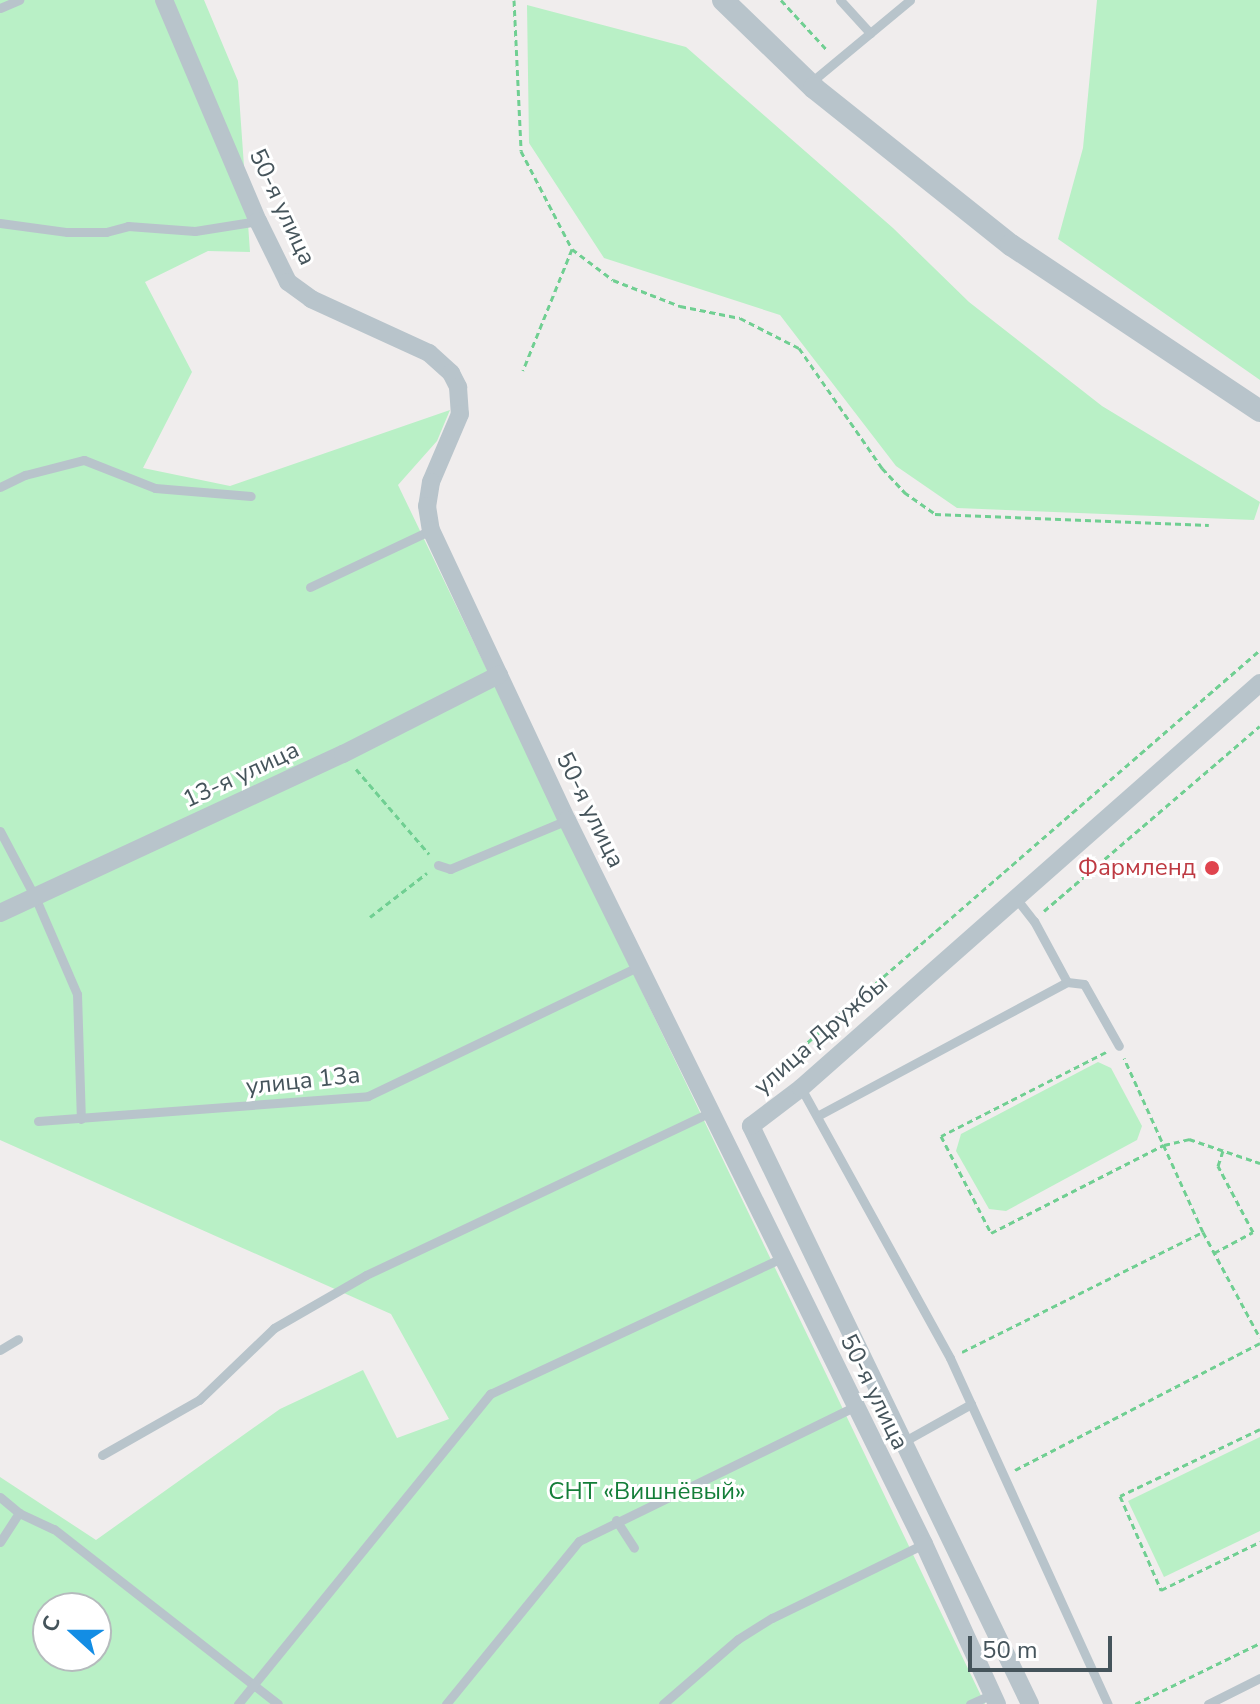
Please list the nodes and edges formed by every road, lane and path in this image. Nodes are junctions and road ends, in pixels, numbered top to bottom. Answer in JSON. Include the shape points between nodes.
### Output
{"nodes":[{"id":1,"x":19,"y":0,"type":"edge"},
{"id":2,"x":164,"y":0,"type":"edge"},
{"id":3,"x":514,"y":0,"type":"edge"},
{"id":4,"x":723,"y":0,"type":"edge"},
{"id":5,"x":781,"y":0,"type":"edge"},
{"id":6,"x":840,"y":0,"type":"edge"},
{"id":7,"x":910,"y":0,"type":"edge"},
{"id":8,"x":0,"y":8,"type":"edge"},
{"id":9,"x":870,"y":33,"type":"junction"},
{"id":10,"x":837,"y":61,"type":"junction"},
{"id":11,"x":810,"y":83,"type":"junction"},
{"id":12,"x":258,"y":221,"type":"junction"},
{"id":13,"x":0,"y":223,"type":"edge"},
{"id":14,"x":572,"y":249,"type":"junction"},
{"id":15,"x":523,"y":370,"type":"dead end"},
{"id":16,"x":1260,"y":411,"type":"edge"},
{"id":17,"x":0,"y":487,"type":"edge"},
{"id":18,"x":251,"y":496,"type":"dead end"},
{"id":19,"x":1209,"y":525,"type":"dead end"},
{"id":20,"x":431,"y":530,"type":"junction"},
{"id":21,"x":310,"y":587,"type":"dead end"},
{"id":22,"x":1260,"y":650,"type":"edge"},
{"id":23,"x":499,"y":675,"type":"junction"},
{"id":24,"x":1260,"y":683,"type":"edge"},
{"id":25,"x":1260,"y":726,"type":"edge"},
{"id":26,"x":343,"y":754,"type":"junction"},
{"id":27,"x":567,"y":820,"type":"junction"},
{"id":28,"x":0,"y":831,"type":"edge"},
{"id":29,"x":438,"y":865,"type":"junction"},
{"id":30,"x":35,"y":897,"type":"junction"},
{"id":31,"x":1015,"y":897,"type":"junction"},
{"id":32,"x":0,"y":913,"type":"edge"},
{"id":33,"x":370,"y":917,"type":"dead end"},
{"id":34,"x":1034,"y":921,"type":"junction"},
{"id":35,"x":639,"y":966,"type":"junction"},
{"id":36,"x":1067,"y":982,"type":"junction"},
{"id":37,"x":1119,"y":1046,"type":"junction"},
{"id":38,"x":770,"y":1075,"type":"dead end"},
{"id":39,"x":801,"y":1088,"type":"junction"},
{"id":40,"x":711,"y":1112,"type":"junction"},
{"id":41,"x":819,"y":1115,"type":"junction"},
{"id":42,"x":81,"y":1119,"type":"junction"},
{"id":43,"x":38,"y":1121,"type":"dead end"},
{"id":44,"x":1164,"y":1145,"type":"junction"},
{"id":45,"x":1223,"y":1151,"type":"junction"},
{"id":46,"x":1260,"y":1163,"type":"edge"},
{"id":47,"x":1203,"y":1232,"type":"junction"},
{"id":48,"x":1214,"y":1253,"type":"junction"},
{"id":49,"x":782,"y":1258,"type":"junction"},
{"id":50,"x":18,"y":1339,"type":"dead end"},
{"id":51,"x":1260,"y":1340,"type":"edge"},
{"id":52,"x":0,"y":1350,"type":"edge"},
{"id":53,"x":950,"y":1358,"type":"junction"},
{"id":54,"x":971,"y":1404,"type":"junction"},
{"id":55,"x":854,"y":1407,"type":"junction"},
{"id":56,"x":1260,"y":1429,"type":"edge"},
{"id":57,"x":903,"y":1442,"type":"junction"},
{"id":58,"x":102,"y":1455,"type":"dead end"},
{"id":59,"x":1005,"y":1475,"type":"junction"},
{"id":60,"x":0,"y":1497,"type":"edge"},
{"id":61,"x":19,"y":1513,"type":"junction"},
{"id":62,"x":616,"y":1520,"type":"junction"},
{"id":63,"x":0,"y":1542,"type":"edge"},
{"id":64,"x":1260,"y":1542,"type":"edge"},
{"id":65,"x":924,"y":1544,"type":"junction"},
{"id":66,"x":634,"y":1548,"type":"dead end"},
{"id":67,"x":1260,"y":1643,"type":"edge"},
{"id":68,"x":1260,"y":1678,"type":"edge"},
{"id":69,"x":253,"y":1685,"type":"junction"},
{"id":70,"x":994,"y":1699,"type":"edge"},
{"id":71,"x":238,"y":1704,"type":"edge"},
{"id":72,"x":278,"y":1704,"type":"edge"},
{"id":73,"x":446,"y":1704,"type":"edge"},
{"id":74,"x":663,"y":1704,"type":"edge"},
{"id":75,"x":970,"y":1704,"type":"edge"},
{"id":76,"x":1030,"y":1704,"type":"edge"},
{"id":77,"x":1108,"y":1704,"type":"edge"},
{"id":78,"x":1135,"y":1704,"type":"edge"},
{"id":79,"x":1208,"y":1704,"type":"edge"}],
"edges":[{"from":1,"to":8,"type":"lane"},
{"from":2,"to":12,"type":"street","name":"50-я улица"},
{"from":3,"to":14,"type":"path","via":[[521,151]]},
{"from":4,"to":11,"type":"street"},
{"from":5,"to":10,"type":"path"},
{"from":6,"to":9,"type":"lane"},
{"from":7,"to":9,"type":"lane"},
{"from":9,"to":10,"type":"lane"},
{"from":10,"to":11,"type":"lane"},
{"from":11,"to":16,"type":"street","via":[[1011,245]]},
{"from":12,"to":13,"type":"lane","via":[[195,231],[128,226],[106,232]]},
{"from":12,"to":20,"type":"street","name":"50-я улица","via":[[288,282],[311,299],[429,353],[451,373],[460,414],[431,482]]},
{"from":14,"to":15,"type":"path"},
{"from":14,"to":19,"type":"path","via":[[613,280],[680,306],[740,318],[799,348],[882,468],[935,514]]},
{"from":17,"to":18,"type":"lane","via":[[84,460],[155,488]]},
{"from":20,"to":21,"type":"lane"},
{"from":20,"to":23,"type":"street","name":"50-я улица"},
{"from":22,"to":38,"type":"path"},
{"from":23,"to":26,"type":"street","name":"13-я улица"},
{"from":23,"to":27,"type":"street","name":"50-я улица"},
{"from":24,"to":31,"type":"street","name":"улица Дружбы"},
{"from":25,"to":34,"type":"path"},
{"from":26,"to":29,"type":"path"},
{"from":26,"to":30,"type":"street","name":"13-я улица"},
{"from":27,"to":29,"type":"lane","via":[[450,869]]},
{"from":27,"to":35,"type":"street","name":"50-я улица"},
{"from":28,"to":30,"type":"lane"},
{"from":29,"to":33,"type":"path"},
{"from":30,"to":32,"type":"street","name":"13-я улица"},
{"from":30,"to":42,"type":"lane","via":[[77,994]]},
{"from":31,"to":34,"type":"lane"},
{"from":31,"to":39,"type":"street","name":"улица Дружбы"},
{"from":34,"to":36,"type":"lane"},
{"from":35,"to":40,"type":"street","name":"50-я улица"},
{"from":35,"to":42,"type":"lane","name":"улица 13а","via":[[368,1096]]},
{"from":36,"to":37,"type":"lane","via":[[1084,984]]},
{"from":36,"to":41,"type":"lane"},
{"from":37,"to":44,"type":"path"},
{"from":37,"to":44,"type":"path","via":[[941,1136],[991,1233]]},
{"from":39,"to":41,"type":"lane"},
{"from":39,"to":57,"type":"street","name":"улица Дружбы","via":[[751,1126]]},
{"from":40,"to":49,"type":"street","name":"50-я улица"},
{"from":40,"to":58,"type":"lane","via":[[366,1275],[274,1328],[199,1400]]},
{"from":41,"to":53,"type":"lane"},
{"from":42,"to":43,"type":"lane","name":"улица 13а"},
{"from":44,"to":45,"type":"path","via":[[1189,1139]]},
{"from":44,"to":47,"type":"path"},
{"from":45,"to":46,"type":"path"},
{"from":45,"to":48,"type":"path","via":[[1218,1166],[1253,1232]]},
{"from":47,"to":48,"type":"path"},
{"from":47,"to":53,"type":"path"},
{"from":48,"to":51,"type":"path"},
{"from":49,"to":55,"type":"street","name":"50-я улица"},
{"from":49,"to":69,"type":"lane","via":[[490,1394]]},
{"from":50,"to":52,"type":"lane"},
{"from":51,"to":59,"type":"path"},
{"from":53,"to":54,"type":"lane"},
{"from":54,"to":57,"type":"lane"},
{"from":54,"to":59,"type":"lane"},
{"from":55,"to":62,"type":"lane"},
{"from":55,"to":65,"type":"street","name":"50-я улица"},
{"from":56,"to":64,"type":"path","via":[[1120,1496],[1161,1590]]},
{"from":57,"to":76,"type":"street","name":"улица Дружбы"},
{"from":59,"to":77,"type":"lane"},
{"from":60,"to":61,"type":"lane"},
{"from":61,"to":63,"type":"lane"},
{"from":61,"to":69,"type":"lane","via":[[54,1529]]},
{"from":62,"to":66,"type":"lane"},
{"from":62,"to":73,"type":"lane","via":[[579,1541]]},
{"from":65,"to":70,"type":"street","name":"50-я улица"},
{"from":65,"to":74,"type":"lane","via":[[738,1639]]},
{"from":67,"to":78,"type":"path"},
{"from":68,"to":79,"type":"lane"},
{"from":69,"to":71,"type":"lane"},
{"from":69,"to":72,"type":"lane"},
{"from":70,"to":75,"type":"lane"}]}
